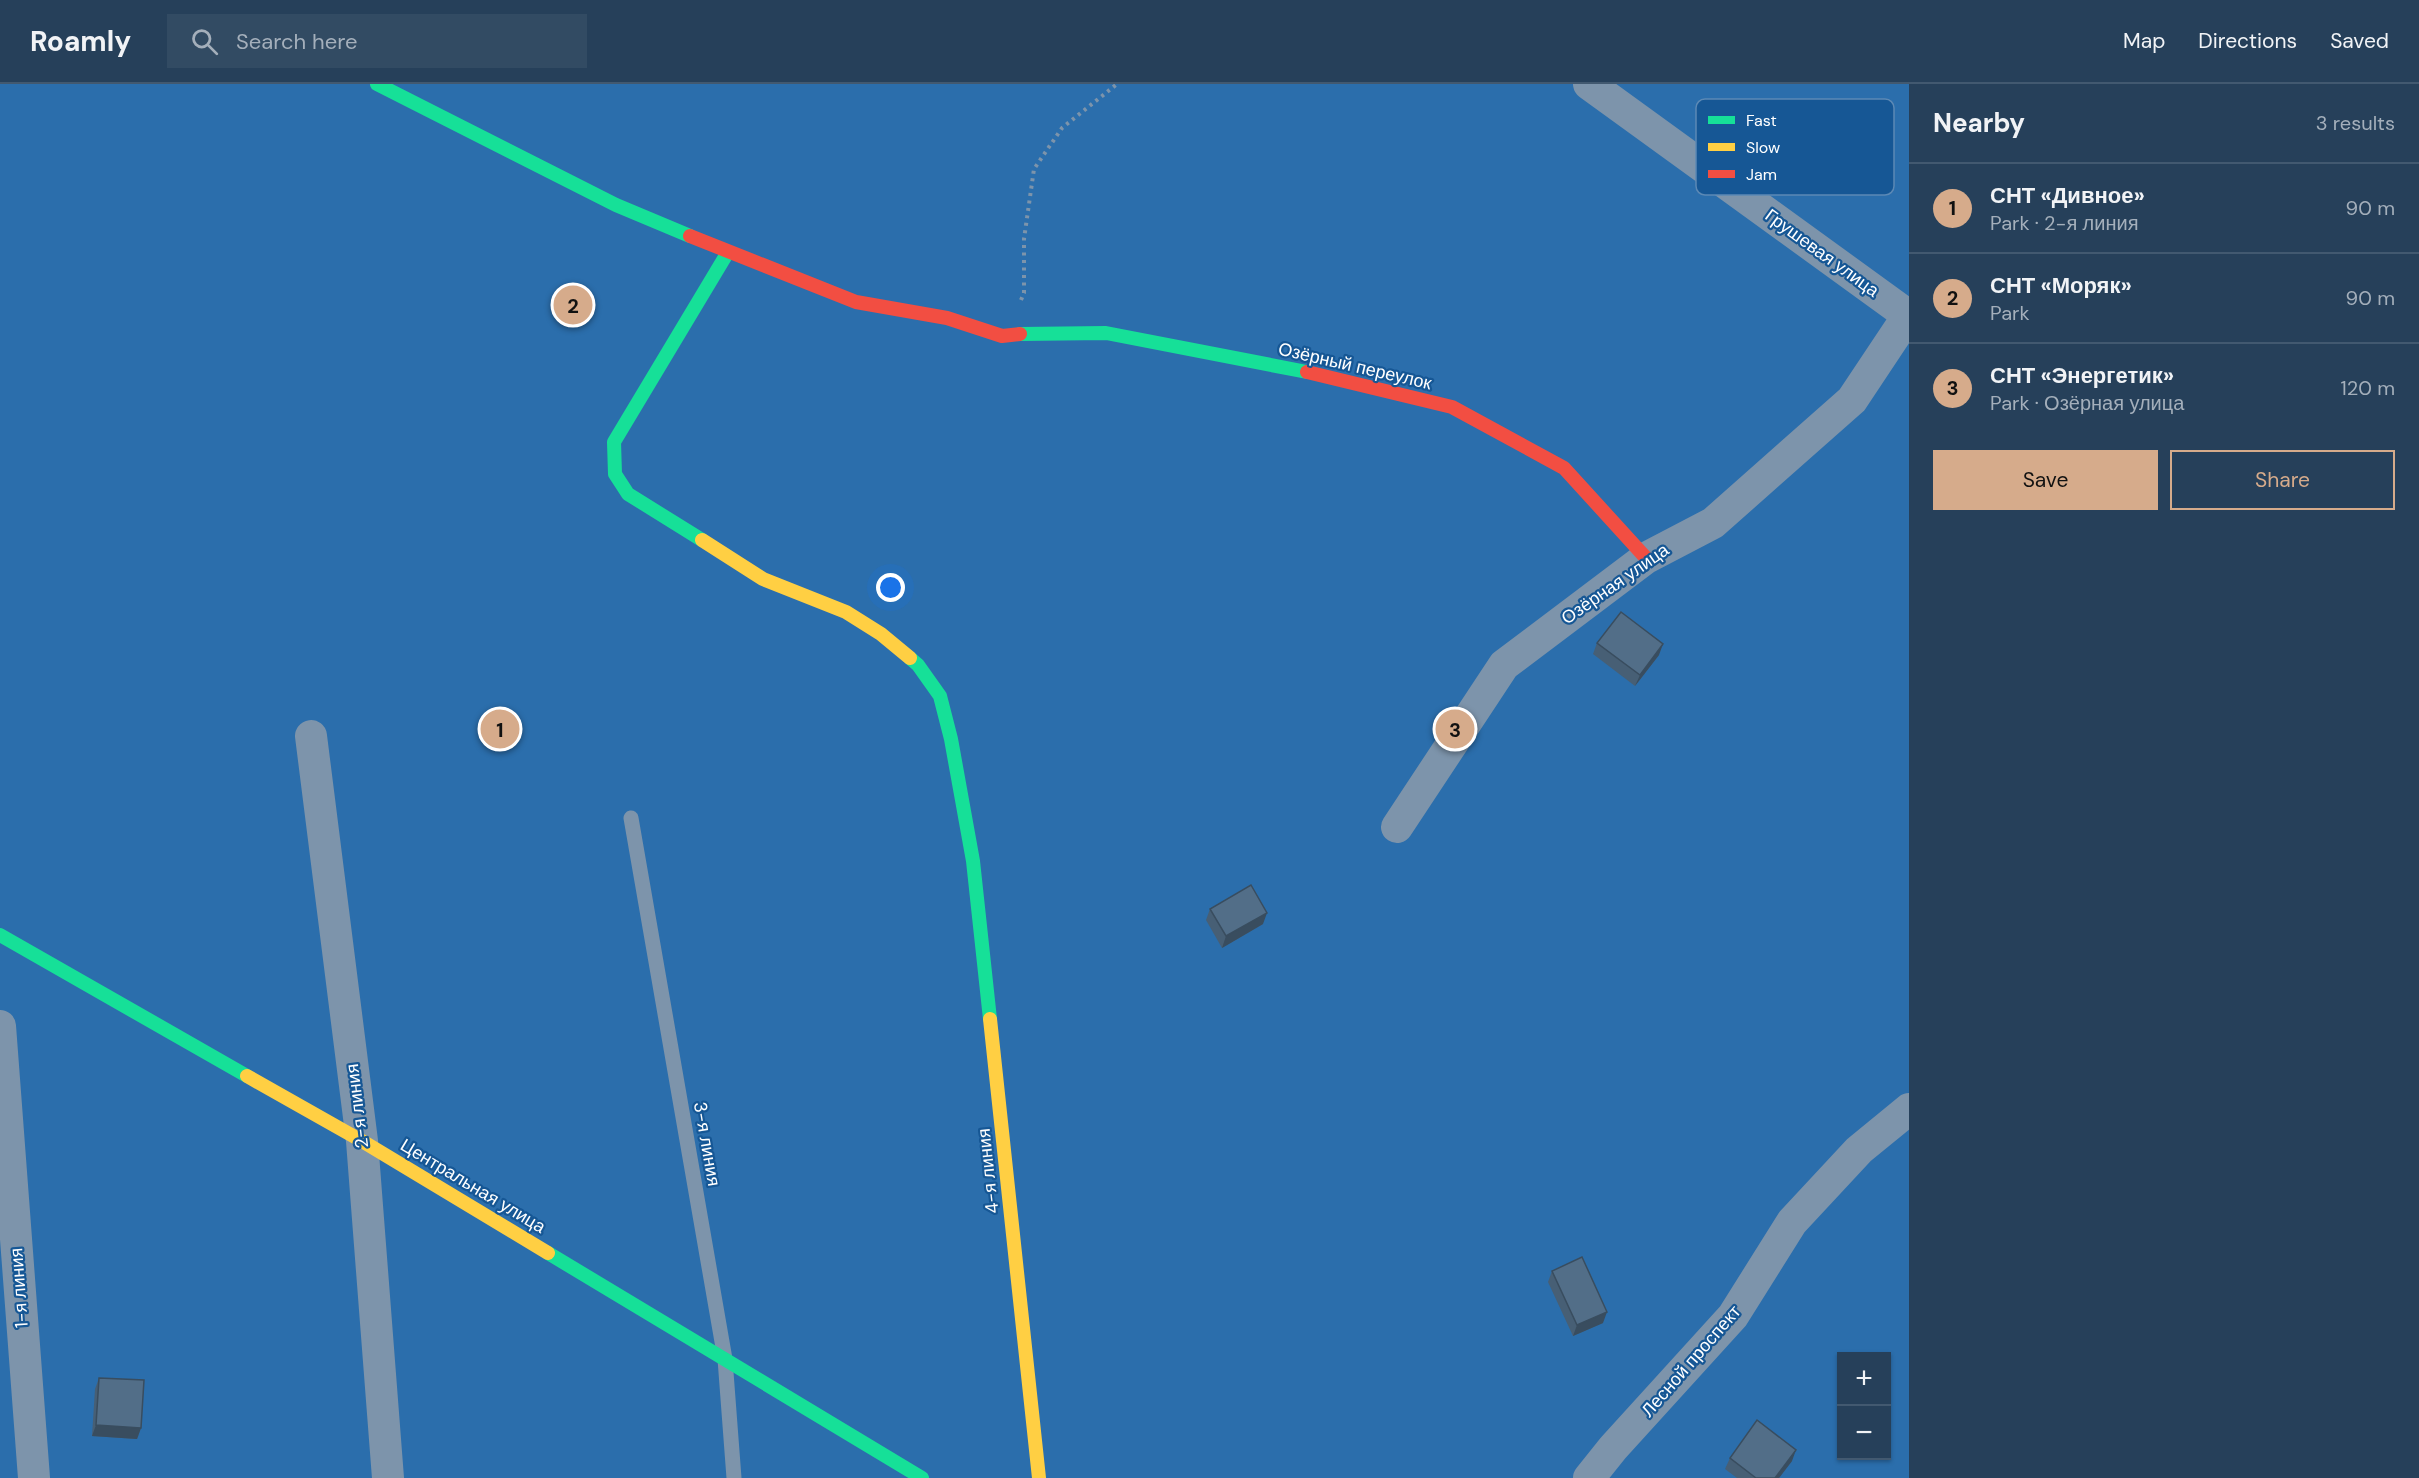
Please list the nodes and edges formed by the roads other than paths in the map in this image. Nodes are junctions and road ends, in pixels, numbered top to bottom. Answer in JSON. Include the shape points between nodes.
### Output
{"nodes":[{"id":1,"x":377,"y":84,"type":"edge"},
{"id":2,"x":1589,"y":84,"type":"edge"},
{"id":3,"x":1696,"y":162,"type":"edge"},
{"id":4,"x":1742,"y":195,"type":"edge"},
{"id":5,"x":728,"y":252,"type":"junction"},
{"id":6,"x":1909,"y":316,"type":"edge"},
{"id":7,"x":1646,"y":558,"type":"junction"},
{"id":8,"x":311,"y":736,"type":"dead end"},
{"id":9,"x":631,"y":818,"type":"dead end"},
{"id":10,"x":1397,"y":827,"type":"dead end"},
{"id":11,"x":0,"y":934,"type":"edge"},
{"id":12,"x":0,"y":1026,"type":"edge"},
{"id":13,"x":1909,"y":1109,"type":"edge"},
{"id":14,"x":362,"y":1140,"type":"junction"},
{"id":15,"x":725,"y":1359,"type":"junction"},
{"id":16,"x":33,"y":1478,"type":"edge"},
{"id":17,"x":388,"y":1478,"type":"edge"},
{"id":18,"x":734,"y":1478,"type":"edge"},
{"id":19,"x":922,"y":1478,"type":"edge"},
{"id":20,"x":1039,"y":1478,"type":"edge"},
{"id":21,"x":1589,"y":1478,"type":"edge"}],
"edges":[{"from":1,"to":5,"type":"street","via":[[616,205]]},
{"from":2,"to":3,"type":"street","name":"Грушевая улица"},
{"from":4,"to":6,"type":"street","name":"Грушевая улица"},
{"from":5,"to":7,"type":"street","name":"Озёрный переулок","via":[[856,302],[948,318],[1002,336],[1106,333],[1325,376],[1452,406],[1564,468]]},
{"from":5,"to":20,"type":"street","name":"4-я линия","via":[[614,442],[615,474],[628,494],[763,579],[846,612],[881,634],[918,665],[940,696],[973,861]]},
{"from":6,"to":7,"type":"street","name":"Озёрная улица","via":[[1852,399],[1713,524]]},
{"from":7,"to":10,"type":"street","name":"Озёрная улица","via":[[1504,665]]},
{"from":8,"to":14,"type":"street","name":"2-я линия"},
{"from":9,"to":15,"type":"lane","name":"3-я линия"},
{"from":11,"to":14,"type":"street","name":"Центральная улица"},
{"from":12,"to":16,"type":"street","name":"1-я линия"},
{"from":13,"to":21,"type":"street","name":"Лесной проспект","via":[[1859,1150],[1792,1222],[1734,1316]]},
{"from":14,"to":15,"type":"street","name":"Центральная улица"},
{"from":14,"to":17,"type":"street","name":"2-я линия"},
{"from":15,"to":18,"type":"lane","name":"3-я линия"},
{"from":15,"to":19,"type":"street","name":"Центральная улица"}]}
